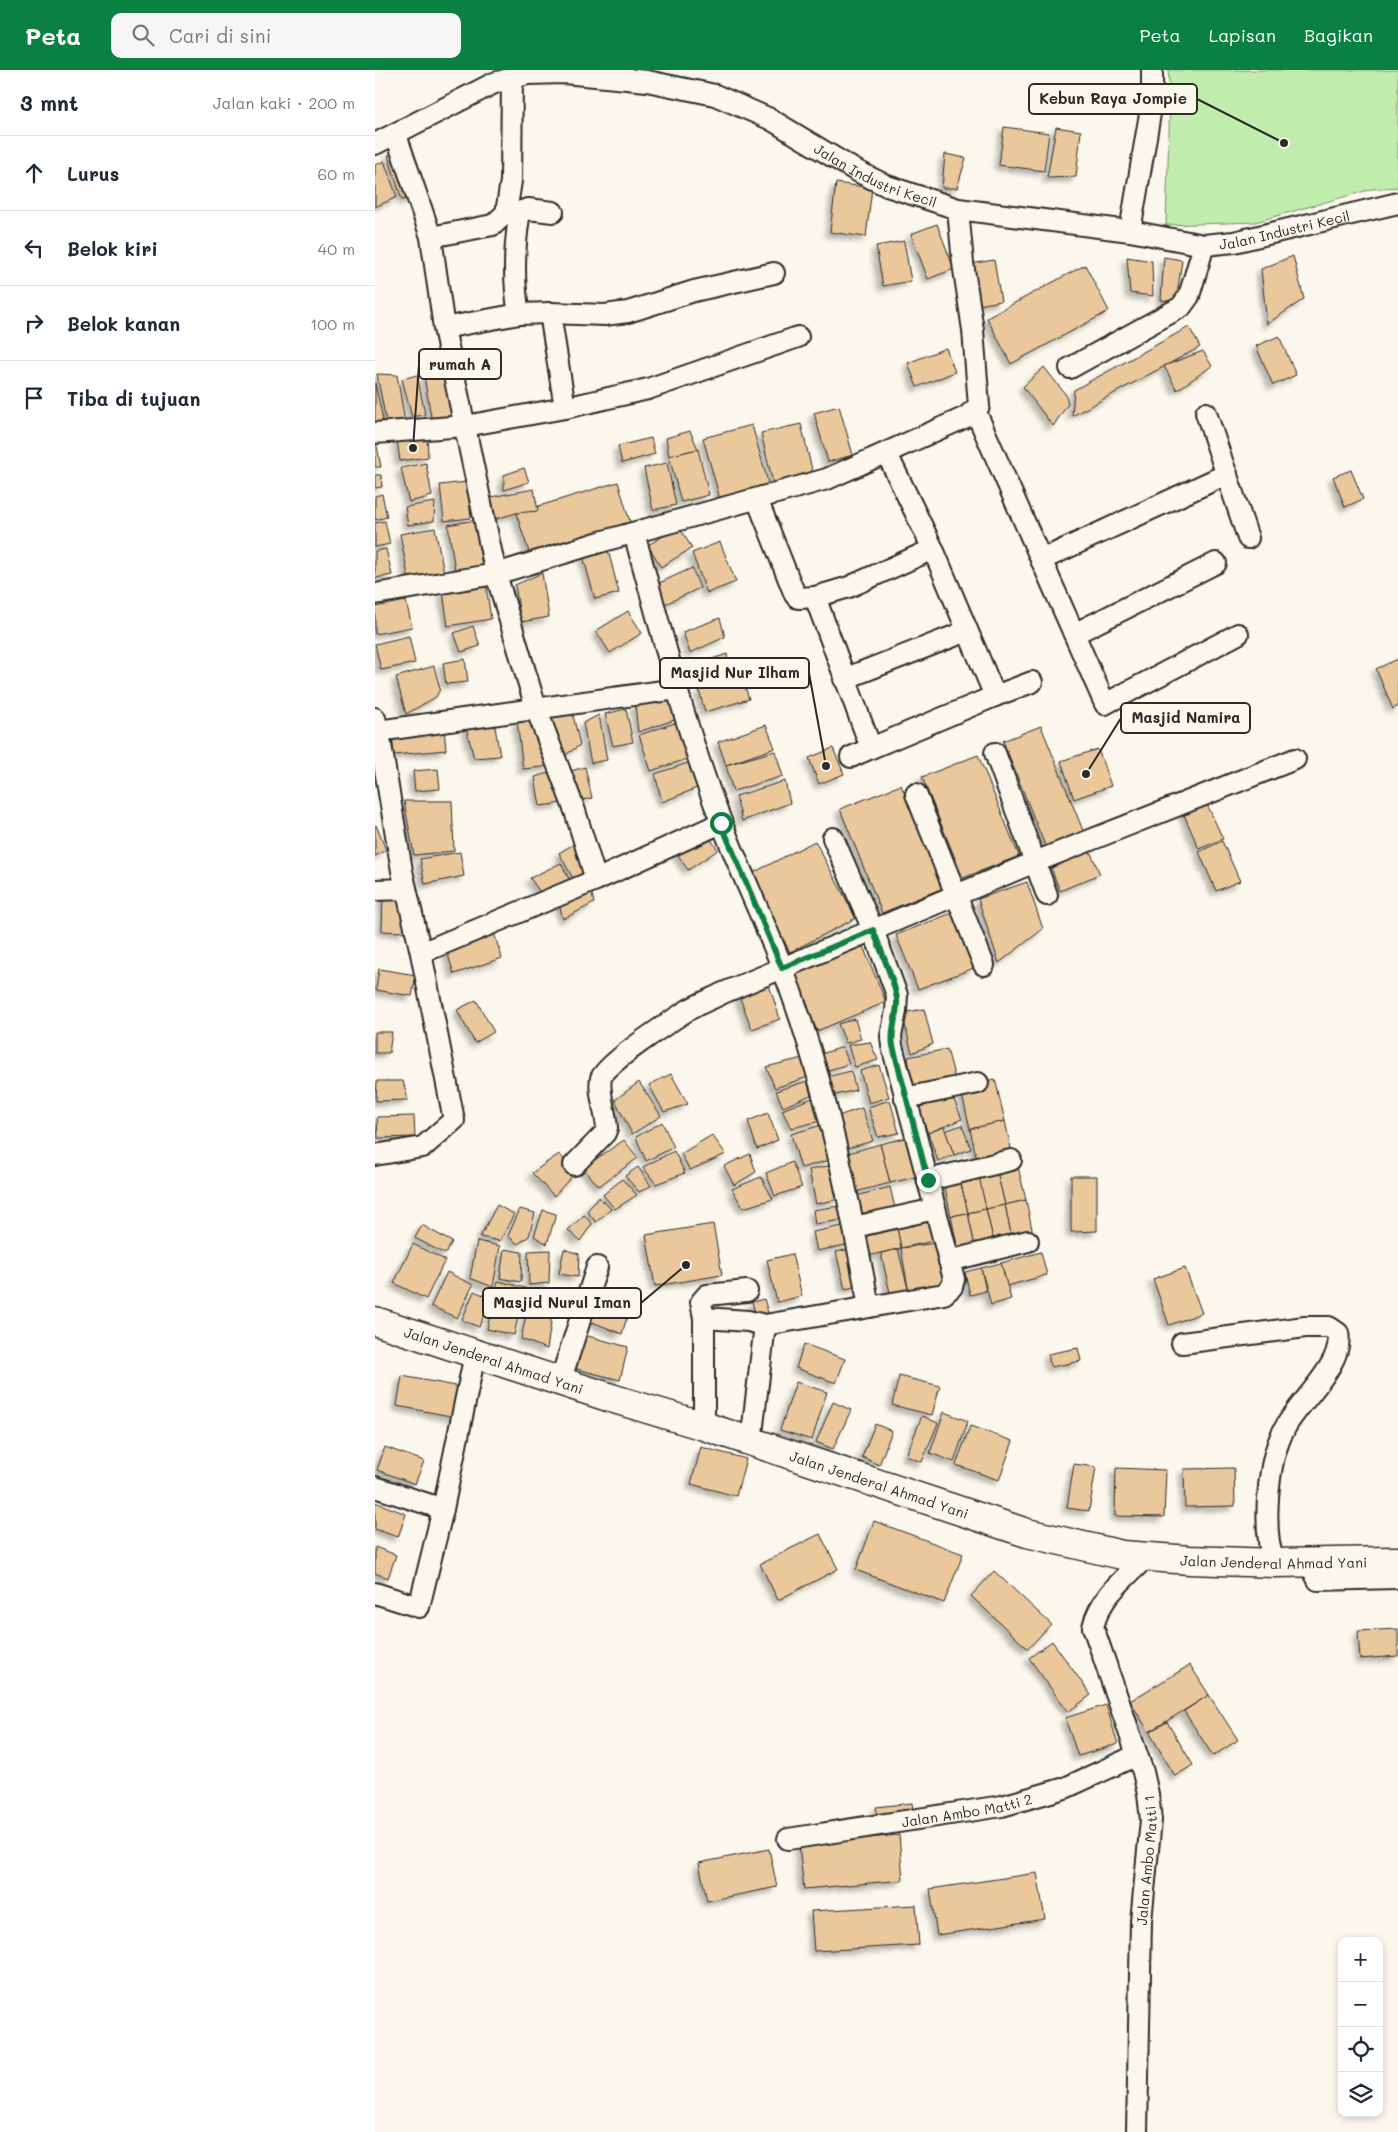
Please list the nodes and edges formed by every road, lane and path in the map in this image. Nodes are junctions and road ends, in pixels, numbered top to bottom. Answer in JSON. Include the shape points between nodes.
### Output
{"nodes":[{"id":1,"x":1152,"y":70,"type":"edge"},
{"id":2,"x":497,"y":77,"type":"edge"},
{"id":3,"x":396,"y":135,"type":"junction"},
{"id":4,"x":375,"y":144,"type":"edge"},
{"id":5,"x":1398,"y":203,"type":"edge"},
{"id":6,"x":958,"y":209,"type":"junction"},
{"id":7,"x":553,"y":212,"type":"dead end"},
{"id":8,"x":1131,"y":231,"type":"junction"},
{"id":9,"x":431,"y":237,"type":"junction"},
{"id":10,"x":1204,"y":245,"type":"junction"},
{"id":11,"x":774,"y":273,"type":"dead end"},
{"id":12,"x":550,"y":313,"type":"junction"},
{"id":13,"x":519,"y":314,"type":"junction"},
{"id":14,"x":443,"y":328,"type":"junction"},
{"id":15,"x":798,"y":337,"type":"dead end"},
{"id":16,"x":1070,"y":368,"type":"dead end"},
{"id":17,"x":565,"y":408,"type":"junction"},
{"id":18,"x":975,"y":410,"type":"junction"},
{"id":19,"x":1206,"y":413,"type":"dead end"},
{"id":20,"x":465,"y":426,"type":"junction"},
{"id":21,"x":375,"y":433,"type":"edge"},
{"id":22,"x":887,"y":454,"type":"junction"},
{"id":23,"x":1227,"y":474,"type":"junction"},
{"id":24,"x":757,"y":499,"type":"junction"},
{"id":25,"x":634,"y":534,"type":"junction"},
{"id":26,"x":1248,"y":538,"type":"dead end"},
{"id":27,"x":933,"y":549,"type":"junction"},
{"id":28,"x":1041,"y":560,"type":"junction"},
{"id":29,"x":1216,"y":562,"type":"dead end"},
{"id":30,"x":496,"y":574,"type":"junction"},
{"id":31,"x":375,"y":594,"type":"edge"},
{"id":32,"x":815,"y":597,"type":"junction"},
{"id":33,"x":967,"y":631,"type":"junction"},
{"id":34,"x":1074,"y":634,"type":"junction"},
{"id":35,"x":1238,"y":634,"type":"dead end"},
{"id":36,"x":844,"y":679,"type":"junction"},
{"id":37,"x":1032,"y":682,"type":"dead end"},
{"id":38,"x":677,"y":688,"type":"junction"},
{"id":39,"x":995,"y":696,"type":"junction"},
{"id":40,"x":536,"y":708,"type":"junction"},
{"id":41,"x":377,"y":724,"type":"edge"},
{"id":42,"x":871,"y":748,"type":"junction"},
{"id":43,"x":995,"y":753,"type":"dead end"},
{"id":44,"x":851,"y":757,"type":"dead end"},
{"id":45,"x":1295,"y":759,"type":"dead end"},
{"id":46,"x":916,"y":794,"type":"dead end"},
{"id":47,"x":721,"y":823,"type":"junction"},
{"id":48,"x":833,"y":838,"type":"dead end"},
{"id":49,"x":1035,"y":862,"type":"junction"},
{"id":50,"x":596,"y":880,"type":"junction"},
{"id":51,"x":406,"y":889,"type":"junction"},
{"id":52,"x":375,"y":890,"type":"edge"},
{"id":53,"x":956,"y":895,"type":"junction"},
{"id":54,"x":1047,"y":895,"type":"dead end"},
{"id":55,"x":873,"y":930,"type":"junction"},
{"id":56,"x":421,"y":953,"type":"junction"},
{"id":57,"x":984,"y":965,"type":"dead end"},
{"id":58,"x":782,"y":968,"type":"junction"},
{"id":59,"x":978,"y":1083,"type":"dead end"},
{"id":60,"x":905,"y":1098,"type":"junction"},
{"id":61,"x":375,"y":1155,"type":"edge"},
{"id":62,"x":1011,"y":1160,"type":"dead end"},
{"id":63,"x":574,"y":1165,"type":"dead end"},
{"id":64,"x":928,"y":1180,"type":"junction"},
{"id":65,"x":935,"y":1209,"type":"junction"},
{"id":66,"x":854,"y":1227,"type":"junction"},
{"id":67,"x":1028,"y":1241,"type":"dead end"},
{"id":68,"x":949,"y":1261,"type":"junction"},
{"id":69,"x":597,"y":1267,"type":"dead end"},
{"id":70,"x":747,"y":1292,"type":"dead end"},
{"id":71,"x":869,"y":1307,"type":"junction"},
{"id":72,"x":704,"y":1318,"type":"junction"},
{"id":73,"x":375,"y":1321,"type":"edge"},
{"id":74,"x":765,"y":1325,"type":"junction"},
{"id":75,"x":1182,"y":1342,"type":"dead end"},
{"id":76,"x":475,"y":1354,"type":"junction"},
{"id":77,"x":560,"y":1382,"type":"junction"},
{"id":78,"x":704,"y":1426,"type":"junction"},
{"id":79,"x":751,"y":1442,"type":"junction"},
{"id":80,"x":375,"y":1487,"type":"edge"},
{"id":81,"x":443,"y":1509,"type":"junction"},
{"id":82,"x":1146,"y":1557,"type":"junction"},
{"id":83,"x":1398,"y":1560,"type":"edge"},
{"id":84,"x":1309,"y":1562,"type":"junction"},
{"id":85,"x":1274,"y":1563,"type":"junction"},
{"id":86,"x":1398,"y":1578,"type":"edge"},
{"id":87,"x":375,"y":1593,"type":"edge"},
{"id":88,"x":1137,"y":1755,"type":"junction"},
{"id":89,"x":788,"y":1839,"type":"dead end"},
{"id":90,"x":1137,"y":2132,"type":"edge"}],
"edges":[{"from":1,"to":8,"type":"street","via":[[1152,102]]},
{"from":2,"to":3,"type":"street","name":"Jalan Industri Kecil"},
{"from":2,"to":6,"type":"street","name":"Jalan Industri Kecil","via":[[564,73],[619,77],[715,95],[770,119],[887,186]]},
{"from":2,"to":9,"type":"street","via":[[511,181],[506,213],[493,225]]},
{"from":3,"to":4,"type":"street","name":"Jalan Industri Kecil"},
{"from":3,"to":9,"type":"street"},
{"from":5,"to":10,"type":"street","name":"Jalan Industri Kecil","via":[[1234,242]]},
{"from":6,"to":8,"type":"street","name":"Jalan Industri Kecil"},
{"from":6,"to":18,"type":"street","via":[[973,330],[979,406]]},
{"from":7,"to":13,"type":"street","via":[[528,209],[519,217],[514,288]]},
{"from":8,"to":10,"type":"street","name":"Jalan Industri Kecil"},
{"from":9,"to":14,"type":"street"},
{"from":10,"to":16,"type":"street","via":[[1189,296],[1181,307]]},
{"from":11,"to":12,"type":"street","via":[[694,291],[628,312],[605,316]]},
{"from":12,"to":13,"type":"street"},
{"from":12,"to":17,"type":"street"},
{"from":13,"to":14,"type":"street"},
{"from":14,"to":20,"type":"street"},
{"from":15,"to":17,"type":"street","via":[[647,388]]},
{"from":17,"to":20,"type":"street"},
{"from":18,"to":22,"type":"street"},
{"from":18,"to":28,"type":"street"},
{"from":19,"to":23,"type":"street"},
{"from":20,"to":21,"type":"street"},
{"from":20,"to":30,"type":"street"},
{"from":22,"to":24,"type":"street","via":[[827,479]]},
{"from":22,"to":27,"type":"street"},
{"from":23,"to":26,"type":"street"},
{"from":23,"to":28,"type":"street"},
{"from":24,"to":25,"type":"street"},
{"from":24,"to":32,"type":"street","via":[[795,595],[799,599]]},
{"from":25,"to":30,"type":"street"},
{"from":25,"to":38,"type":"street"},
{"from":27,"to":32,"type":"street","via":[[849,587]]},
{"from":27,"to":33,"type":"street"},
{"from":28,"to":34,"type":"street"},
{"from":29,"to":34,"type":"street"},
{"from":30,"to":31,"type":"street"},
{"from":30,"to":40,"type":"street"},
{"from":32,"to":36,"type":"street"},
{"from":33,"to":36,"type":"street"},
{"from":33,"to":39,"type":"street"},
{"from":34,"to":35,"type":"street","via":[[1105,704]]},
{"from":36,"to":42,"type":"street"},
{"from":37,"to":39,"type":"street"},
{"from":38,"to":40,"type":"street"},
{"from":38,"to":47,"type":"street"},
{"from":39,"to":42,"type":"street"},
{"from":40,"to":41,"type":"street"},
{"from":40,"to":50,"type":"street","via":[[575,811]]},
{"from":41,"to":51,"type":"street"},
{"from":42,"to":44,"type":"street"},
{"from":43,"to":49,"type":"street"},
{"from":45,"to":49,"type":"street"},
{"from":46,"to":53,"type":"street"},
{"from":47,"to":50,"type":"street"},
{"from":47,"to":58,"type":"street"},
{"from":48,"to":55,"type":"street"},
{"from":49,"to":53,"type":"street"},
{"from":49,"to":54,"type":"street"},
{"from":50,"to":56,"type":"street"},
{"from":51,"to":52,"type":"street"},
{"from":51,"to":56,"type":"street"},
{"from":53,"to":55,"type":"street"},
{"from":53,"to":57,"type":"street"},
{"from":55,"to":58,"type":"street"},
{"from":55,"to":60,"type":"street","via":[[897,995],[891,1039]]},
{"from":56,"to":61,"type":"street","via":[[454,1120],[423,1147]]},
{"from":58,"to":63,"type":"street","via":[[686,1011],[608,1067],[601,1078],[605,1134]]},
{"from":58,"to":66,"type":"street","via":[[823,1093]]},
{"from":59,"to":60,"type":"street"},
{"from":60,"to":64,"type":"street"},
{"from":62,"to":64,"type":"street"},
{"from":64,"to":65,"type":"street"},
{"from":65,"to":66,"type":"street"},
{"from":65,"to":68,"type":"street"},
{"from":66,"to":71,"type":"street"},
{"from":67,"to":68,"type":"street"},
{"from":68,"to":71,"type":"street","via":[[954,1279],[946,1292]]},
{"from":69,"to":77,"type":"street"},
{"from":70,"to":72,"type":"street","via":[[707,1295],[701,1302]]},
{"from":71,"to":74,"type":"street"},
{"from":72,"to":74,"type":"street","via":[[748,1320]]},
{"from":72,"to":78,"type":"street"},
{"from":73,"to":76,"type":"highway","name":"Jalan Jenderal Ahmad Yani"},
{"from":74,"to":79,"type":"street"},
{"from":75,"to":85,"type":"street","via":[[1305,1327],[1329,1327],[1338,1333],[1340,1345],[1337,1353],[1319,1383],[1285,1427],[1272,1466],[1268,1523]]},
{"from":76,"to":77,"type":"highway","name":"Jalan Jenderal Ahmad Yani"},
{"from":76,"to":81,"type":"street"},
{"from":77,"to":78,"type":"highway","name":"Jalan Jenderal Ahmad Yani"},
{"from":78,"to":79,"type":"highway","name":"Jalan Jenderal Ahmad Yani"},
{"from":79,"to":82,"type":"highway","name":"Jalan Jenderal Ahmad Yani","via":[[1027,1533],[1122,1555]]},
{"from":80,"to":81,"type":"street"},
{"from":81,"to":87,"type":"street","via":[[419,1607]]},
{"from":82,"to":85,"type":"highway","name":"Jalan Jenderal Ahmad Yani"},
{"from":82,"to":88,"type":"street","name":"Jalan Ambo Matti 1","via":[[1109,1595],[1098,1611],[1093,1627]]},
{"from":83,"to":84,"type":"highway","name":"Jalan Jenderal Ahmad Yani"},
{"from":84,"to":85,"type":"highway","name":"Jalan Jenderal Ahmad Yani"},
{"from":84,"to":86,"type":"street","via":[[1318,1580]]},
{"from":88,"to":89,"type":"street","name":"Jalan Ambo Matti 2","via":[[1065,1788],[1002,1806]]},
{"from":88,"to":90,"type":"street","name":"Jalan Ambo Matti 1","via":[[1148,1794],[1151,1820],[1141,1921]]}]}
